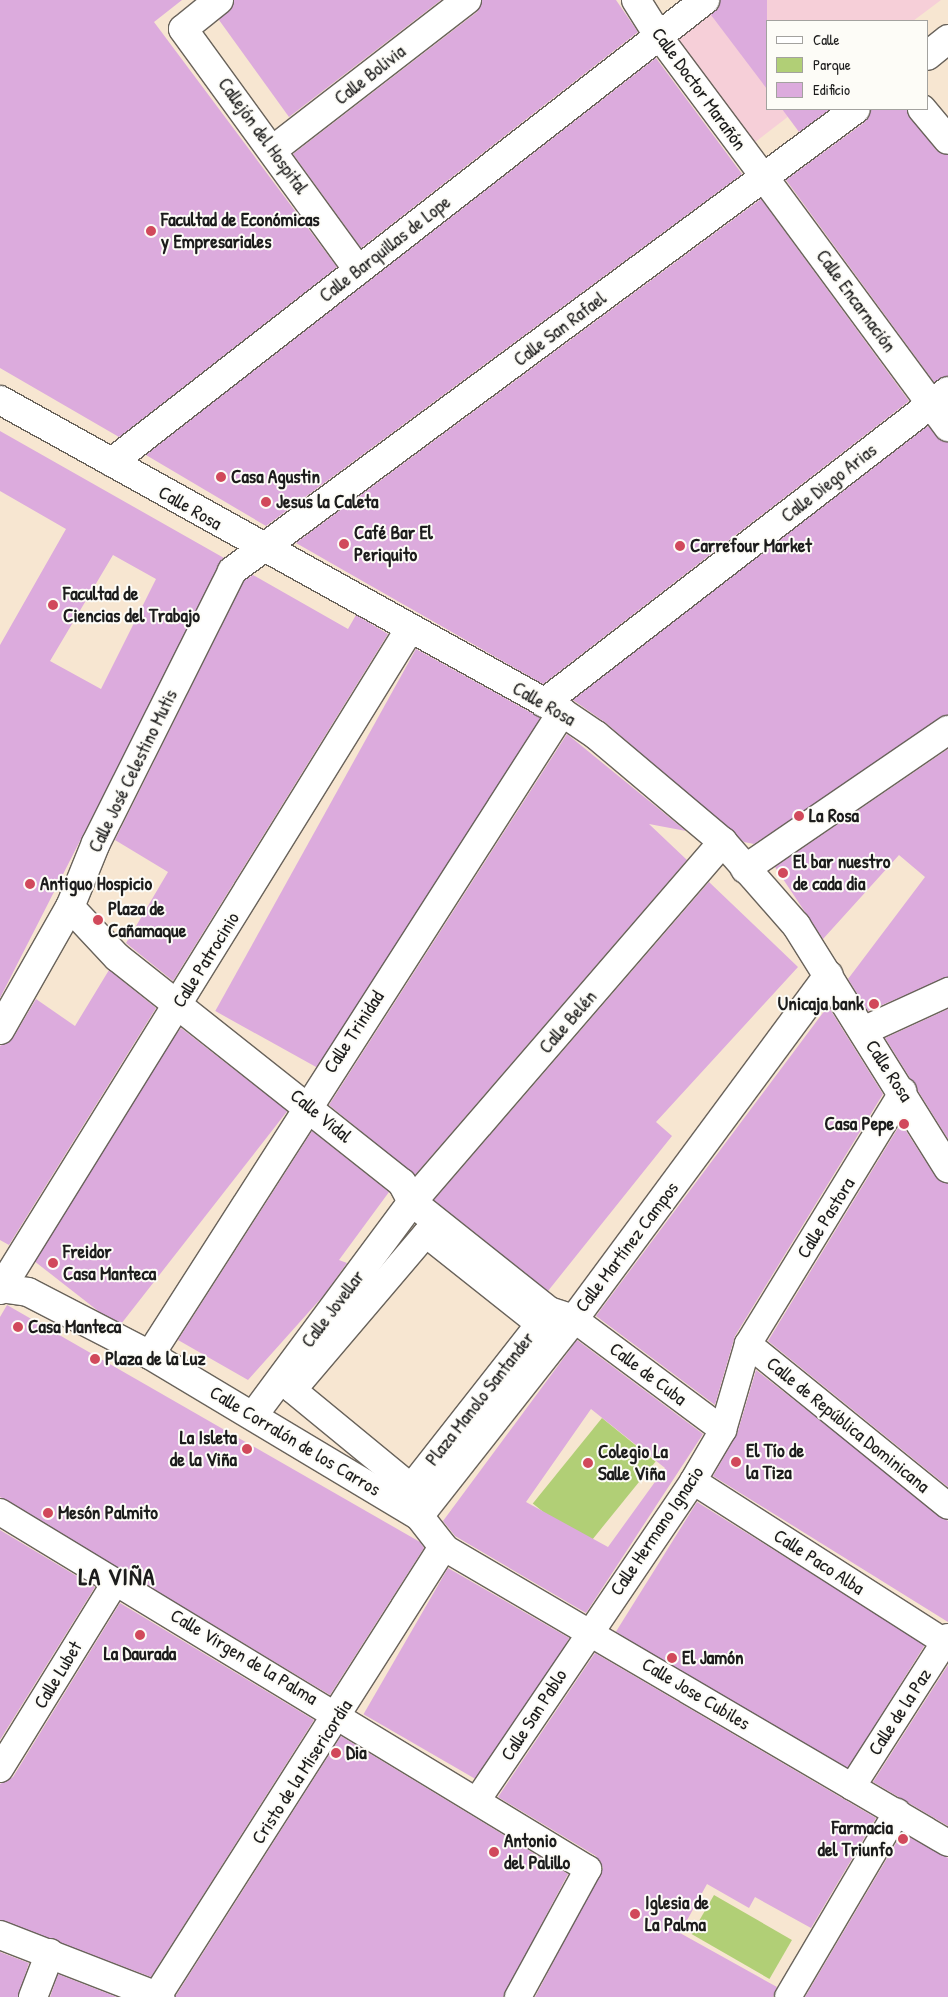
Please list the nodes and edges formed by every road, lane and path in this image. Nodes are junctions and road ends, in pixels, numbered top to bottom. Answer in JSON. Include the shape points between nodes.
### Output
{"nodes":[{"id":1,"x":219,"y":0,"type":"edge"},
{"id":2,"x":467,"y":0,"type":"edge"},
{"id":3,"x":636,"y":0,"type":"edge"},
{"id":4,"x":705,"y":0,"type":"edge"},
{"id":5,"x":658,"y":35,"type":"junction"},
{"id":6,"x":948,"y":39,"type":"edge"},
{"id":7,"x":928,"y":55,"type":"edge"},
{"id":8,"x":855,"y":110,"type":"edge"},
{"id":9,"x":923,"y":110,"type":"edge"},
{"id":10,"x":948,"y":140,"type":"edge"},
{"id":11,"x":274,"y":149,"type":"junction"},
{"id":12,"x":763,"y":176,"type":"junction"},
{"id":13,"x":358,"y":270,"type":"junction"},
{"id":14,"x":940,"y":398,"type":"edge"},
{"id":15,"x":0,"y":400,"type":"edge"},
{"id":16,"x":948,"y":427,"type":"edge"},
{"id":17,"x":112,"y":462,"type":"junction"},
{"id":18,"x":265,"y":551,"type":"junction"},
{"id":19,"x":409,"y":630,"type":"junction"},
{"id":20,"x":553,"y":707,"type":"junction"},
{"id":21,"x":948,"y":730,"type":"edge"},
{"id":22,"x":723,"y":842,"type":"junction"},
{"id":23,"x":745,"y":869,"type":"junction"},
{"id":24,"x":70,"y":907,"type":"junction"},
{"id":25,"x":830,"y":975,"type":"junction"},
{"id":26,"x":948,"y":992,"type":"edge"},
{"id":27,"x":179,"y":1004,"type":"junction"},
{"id":28,"x":0,"y":1030,"type":"edge"},
{"id":29,"x":863,"y":1031,"type":"junction"},
{"id":30,"x":903,"y":1091,"type":"junction"},
{"id":31,"x":306,"y":1104,"type":"junction"},
{"id":32,"x":948,"y":1168,"type":"edge"},
{"id":33,"x":412,"y":1202,"type":"junction"},
{"id":34,"x":0,"y":1289,"type":"edge"},
{"id":35,"x":574,"y":1319,"type":"junction"},
{"id":36,"x":748,"y":1344,"type":"junction"},
{"id":37,"x":150,"y":1354,"type":"junction"},
{"id":38,"x":293,"y":1390,"type":"joint"},
{"id":39,"x":253,"y":1416,"type":"junction"},
{"id":40,"x":723,"y":1430,"type":"junction"},
{"id":41,"x":694,"y":1481,"type":"junction"},
{"id":42,"x":948,"y":1506,"type":"edge"},
{"id":43,"x":0,"y":1512,"type":"edge"},
{"id":44,"x":419,"y":1516,"type":"junction"},
{"id":45,"x":444,"y":1547,"type":"junction"},
{"id":46,"x":116,"y":1581,"type":"junction"},
{"id":47,"x":589,"y":1631,"type":"junction"},
{"id":48,"x":946,"y":1640,"type":"edge"},
{"id":49,"x":340,"y":1715,"type":"junction"},
{"id":50,"x":0,"y":1769,"type":"edge"},
{"id":51,"x":852,"y":1787,"type":"junction"},
{"id":52,"x":478,"y":1799,"type":"junction"},
{"id":53,"x":897,"y":1812,"type":"junction"},
{"id":54,"x":948,"y":1842,"type":"edge"},
{"id":55,"x":0,"y":1935,"type":"edge"},
{"id":56,"x":50,"y":1953,"type":"junction"},
{"id":57,"x":158,"y":1996,"type":"edge"},
{"id":58,"x":33,"y":1997,"type":"edge"},
{"id":59,"x":518,"y":1997,"type":"edge"},
{"id":60,"x":788,"y":1997,"type":"edge"}],
"edges":[{"from":1,"to":11,"type":"street","name":"Callejón del Hospital","via":[[183,29]]},
{"from":2,"to":11,"type":"street","name":"Calle Bolivia"},
{"from":3,"to":5,"type":"street","name":"Calle Doctor Marañón"},
{"from":4,"to":5,"type":"street","name":"Calle Barquillas de Lope"},
{"from":5,"to":12,"type":"street","name":"Calle Doctor Marañón"},
{"from":5,"to":13,"type":"street","name":"Calle Barquillas de Lope"},
{"from":6,"to":7,"type":"street"},
{"from":8,"to":12,"type":"street","name":"Calle San Rafael"},
{"from":9,"to":10,"type":"street"},
{"from":11,"to":13,"type":"street","name":"Callejón del Hospital"},
{"from":12,"to":14,"type":"street","name":"Calle Encarnación"},
{"from":12,"to":18,"type":"street","name":"Calle San Rafael"},
{"from":13,"to":17,"type":"street","name":"Calle Barquillas de Lope"},
{"from":14,"to":16,"type":"street","name":"Calle Encarnación"},
{"from":14,"to":20,"type":"street","name":"Calle Diego Arias"},
{"from":15,"to":17,"type":"street","name":"Calle Rosa"},
{"from":17,"to":18,"type":"street","name":"Calle Rosa"},
{"from":18,"to":19,"type":"street","name":"Calle Rosa"},
{"from":18,"to":24,"type":"street","name":"Calle José Celestino Mutis","via":[[232,571],[96,843]]},
{"from":19,"to":20,"type":"street","name":"Calle Rosa"},
{"from":19,"to":27,"type":"street","name":"Calle Patrocinio"},
{"from":20,"to":22,"type":"street","name":"Calle Rosa"},
{"from":20,"to":31,"type":"street","name":"Calle Trinidad"},
{"from":21,"to":23,"type":"street"},
{"from":22,"to":23,"type":"street","name":"Calle Rosa"},
{"from":22,"to":33,"type":"street","name":"Calle Belén"},
{"from":23,"to":25,"type":"street","name":"Calle Rosa","via":[[796,925]]},
{"from":24,"to":27,"type":"street","name":"Calle Vidal","via":[[117,956]]},
{"from":24,"to":28,"type":"street","name":"Calle José Celestino Mutis"},
{"from":25,"to":29,"type":"street","name":"Calle Rosa"},
{"from":25,"to":35,"type":"street","name":"Calle Martínez Campos"},
{"from":26,"to":29,"type":"street"},
{"from":27,"to":31,"type":"street","name":"Calle Vidal"},
{"from":27,"to":34,"type":"street","name":"Calle Patrocinio"},
{"from":29,"to":30,"type":"street","name":"Calle Rosa"},
{"from":30,"to":32,"type":"street","name":"Calle Rosa"},
{"from":30,"to":36,"type":"street","name":"Calle Pastora"},
{"from":31,"to":33,"type":"street","name":"Calle Vidal","via":[[402,1183]]},
{"from":31,"to":37,"type":"street","name":"Calle Trinidad"},
{"from":33,"to":35,"type":"street","name":"Calle Vidal","via":[[549,1311]]},
{"from":33,"to":39,"type":"street","name":"Calle Jovellar"},
{"from":34,"to":37,"type":"street","name":"Calle Corralón de los Carros","via":[[28,1292]]},
{"from":35,"to":40,"type":"street","name":"Calle de Cuba"},
{"from":35,"to":44,"type":"street","name":"Calle Martínez Campos"},
{"from":36,"to":40,"type":"street","name":"Calle Pastora"},
{"from":36,"to":42,"type":"street","name":"Calle de República Dominicana"},
{"from":37,"to":39,"type":"street","name":"Calle Corralón de los Carros"},
{"from":38,"to":38,"type":"street","name":"Plaza Manolo Santander","via":[[426,1234],[539,1324],[411,1487]]},
{"from":39,"to":44,"type":"street","name":"Calle Corralón de los Carros"},
{"from":40,"to":41,"type":"street","name":"Calle Hermano Ignacio"},
{"from":41,"to":47,"type":"street","name":"Calle Hermano Ignacio"},
{"from":41,"to":48,"type":"street","name":"Calle Paco Alba"},
{"from":43,"to":46,"type":"street","name":"Calle Virgen de la Palma"},
{"from":44,"to":45,"type":"street","name":"Calle Corralón de los Carros"},
{"from":45,"to":47,"type":"street","name":"Calle Jose Cubiles"},
{"from":45,"to":49,"type":"street","name":"Cristo de la Misericordia"},
{"from":46,"to":49,"type":"street","name":"Calle Virgen de la Palma"},
{"from":46,"to":50,"type":"street","name":"Calle Lubet"},
{"from":47,"to":51,"type":"street","name":"Calle Jose Cubiles"},
{"from":47,"to":52,"type":"street","name":"Calle San Pablo"},
{"from":48,"to":51,"type":"street","name":"Calle de la Paz"},
{"from":49,"to":52,"type":"street","name":"Calle Virgen de la Palma"},
{"from":49,"to":57,"type":"street","name":"Cristo de la Misericordia"},
{"from":51,"to":53,"type":"street","name":"Calle Jose Cubiles"},
{"from":52,"to":59,"type":"street","name":"Calle Virgen de la Palma","via":[[588,1869]]},
{"from":53,"to":54,"type":"street","name":"Calle Jose Cubiles"},
{"from":53,"to":60,"type":"street"},
{"from":55,"to":56,"type":"street"},
{"from":56,"to":57,"type":"street"},
{"from":56,"to":58,"type":"street"}]}
